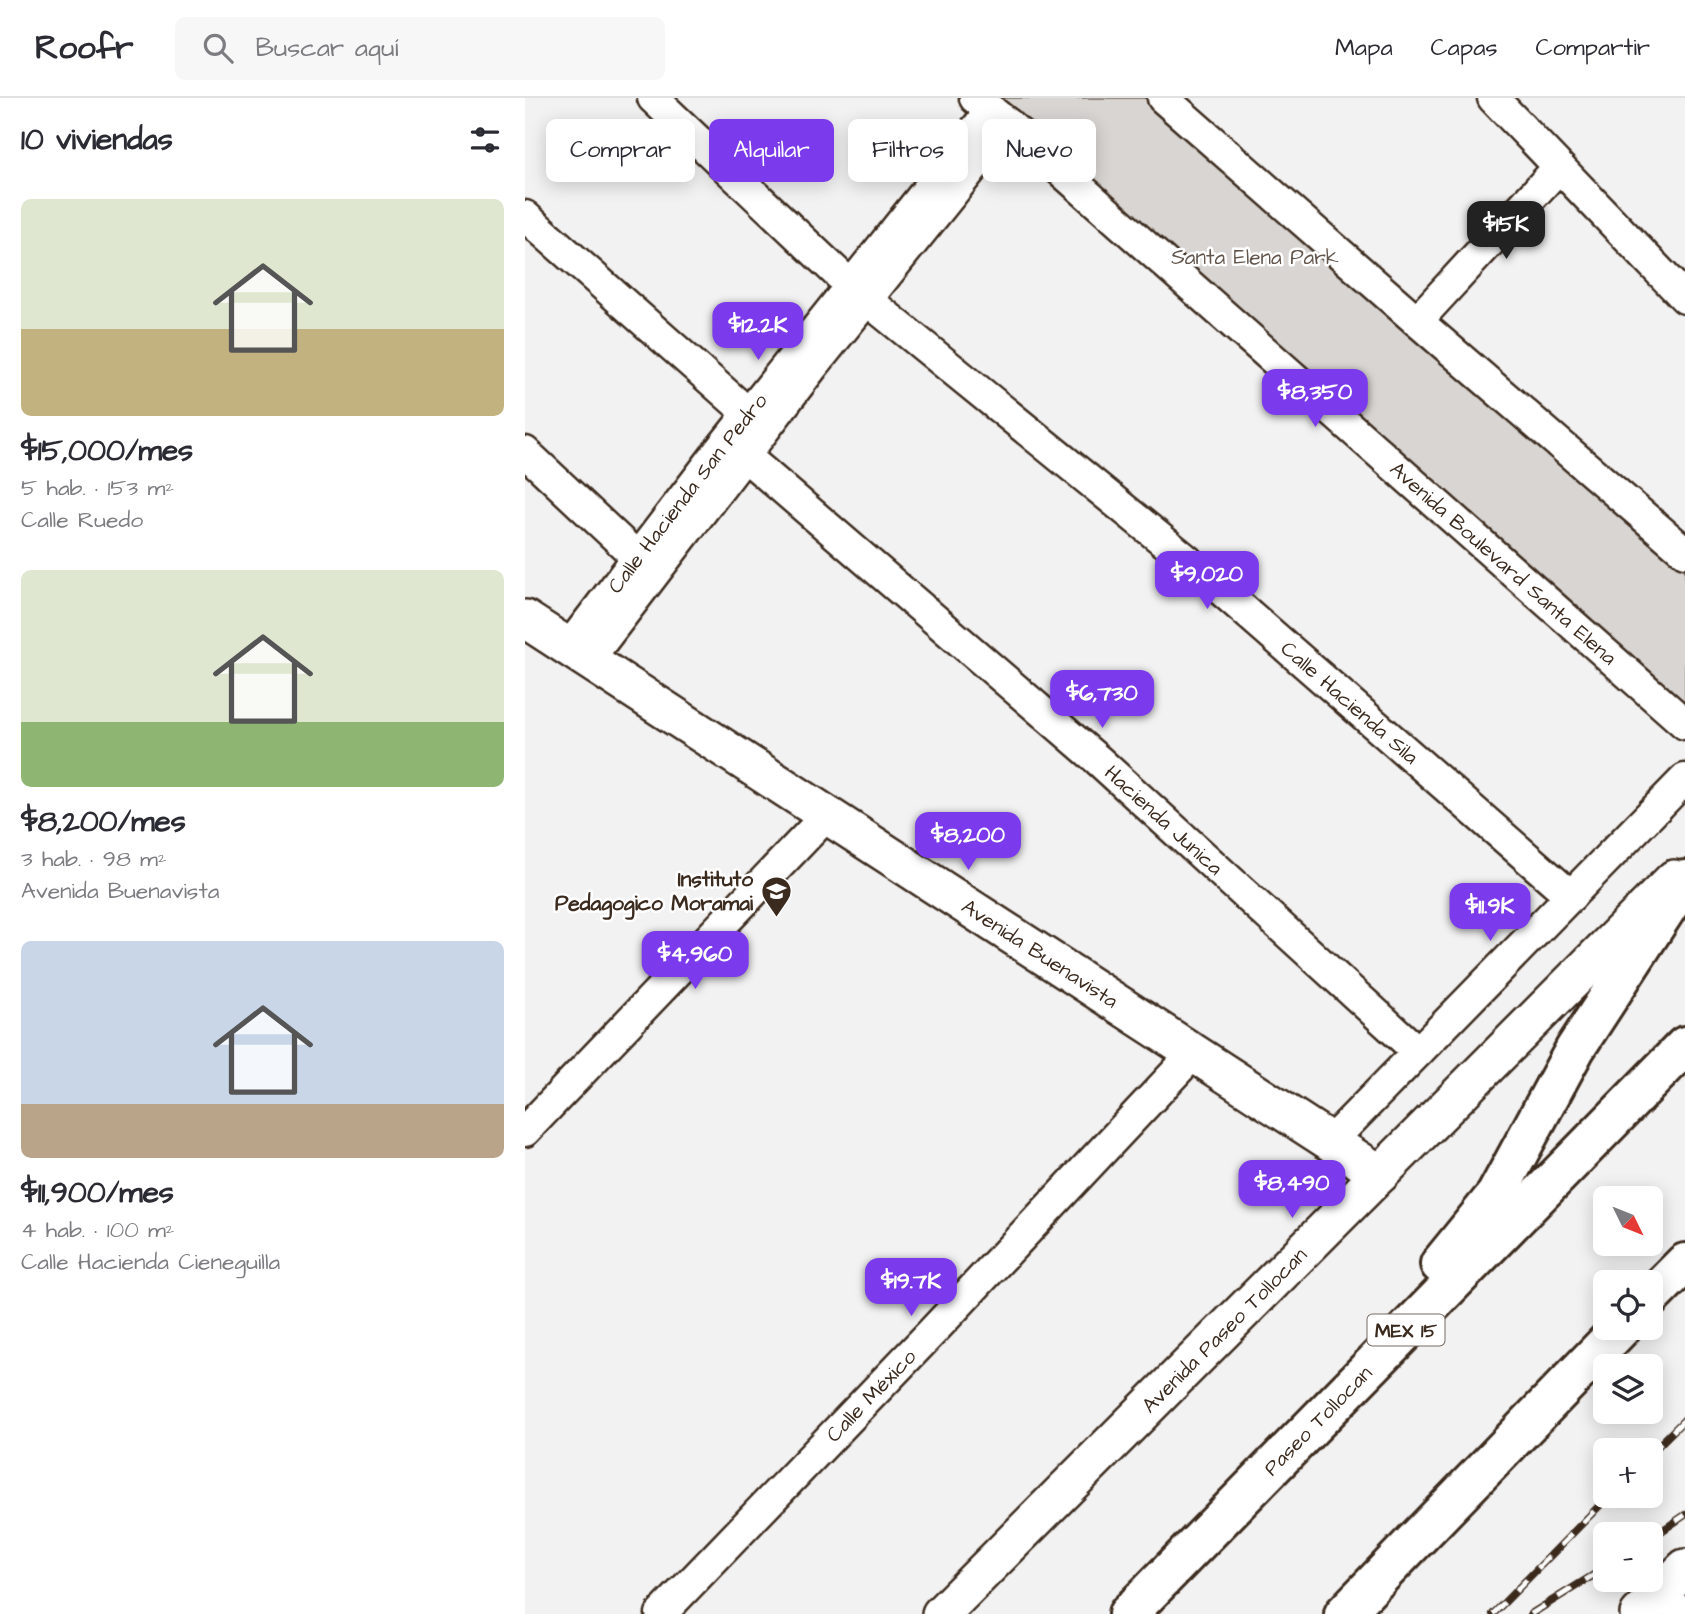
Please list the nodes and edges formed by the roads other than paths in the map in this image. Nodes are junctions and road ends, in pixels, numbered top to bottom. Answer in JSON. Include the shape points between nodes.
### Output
{"nodes":[{"id":1,"x":653,"y":98,"type":"edge"},
{"id":2,"x":1163,"y":98,"type":"edge"},
{"id":3,"x":1493,"y":98,"type":"edge"},
{"id":4,"x":992,"y":111,"type":"edge"},
{"id":5,"x":1559,"y":167,"type":"junction"},
{"id":6,"x":525,"y":216,"type":"edge"},
{"id":7,"x":859,"y":293,"type":"junction"},
{"id":8,"x":1685,"y":298,"type":"edge"},
{"id":9,"x":1417,"y":321,"type":"junction"},
{"id":10,"x":807,"y":358,"type":"junction"},
{"id":11,"x":749,"y":414,"type":"junction"},
{"id":12,"x":525,"y":452,"type":"edge"},
{"id":13,"x":745,"y":456,"type":"junction"},
{"id":14,"x":1685,"y":552,"type":"edge"},
{"id":15,"x":637,"y":557,"type":"junction"},
{"id":16,"x":525,"y":619,"type":"edge"},
{"id":17,"x":578,"y":653,"type":"junction"},
{"id":18,"x":1685,"y":724,"type":"edge"},
{"id":19,"x":1685,"y":779,"type":"edge"},
{"id":20,"x":827,"y":815,"type":"junction"},
{"id":21,"x":1685,"y":869,"type":"edge"},
{"id":22,"x":1685,"y":880,"type":"edge"},
{"id":23,"x":1571,"y":896,"type":"junction"},
{"id":24,"x":1685,"y":1046,"type":"edge"},
{"id":25,"x":1419,"y":1052,"type":"junction"},
{"id":26,"x":1194,"y":1054,"type":"junction"},
{"id":27,"x":525,"y":1131,"type":"edge"},
{"id":28,"x":1331,"y":1141,"type":"junction"},
{"id":29,"x":1380,"y":1174,"type":"junction"},
{"id":30,"x":1685,"y":1263,"type":"edge"},
{"id":31,"x":1663,"y":1285,"type":"edge"},
{"id":32,"x":1609,"y":1340,"type":"edge"},
{"id":33,"x":1376,"y":1360,"type":"junction"},
{"id":34,"x":661,"y":1614,"type":"edge"},
{"id":35,"x":941,"y":1614,"type":"edge"},
{"id":36,"x":1128,"y":1614,"type":"edge"},
{"id":37,"x":1344,"y":1614,"type":"edge"}],
"edges":[{"from":1,"to":7,"type":"street","name":"Calle Hacienda Sila"},
{"from":2,"to":9,"type":"street"},
{"from":3,"to":5,"type":"street"},
{"from":4,"to":7,"type":"street","name":"Calle Hacienda San Pedro"},
{"from":4,"to":18,"type":"street","name":"Avenida Boulevard Santa Elena"},
{"from":5,"to":8,"type":"street"},
{"from":5,"to":9,"type":"street"},
{"from":6,"to":11,"type":"street"},
{"from":7,"to":10,"type":"street","name":"Calle Hacienda San Pedro"},
{"from":7,"to":23,"type":"street","name":"Calle Hacienda Sila","via":[[1188,561]]},
{"from":9,"to":14,"type":"street"},
{"from":10,"to":11,"type":"street","name":"Calle Hacienda San Pedro"},
{"from":10,"to":13,"type":"street","name":"Calle Hacienda San Pedro"},
{"from":11,"to":15,"type":"street","name":"Calle Hacienda San Pedro"},
{"from":12,"to":15,"type":"street"},
{"from":13,"to":17,"type":"street","name":"Calle Hacienda San Pedro"},
{"from":13,"to":25,"type":"street","name":"Hacienda Junica","via":[[1098,760]]},
{"from":15,"to":17,"type":"street","name":"Calle Hacienda San Pedro"},
{"from":16,"to":17,"type":"main road","name":"Avenida Buenavista"},
{"from":17,"to":20,"type":"main road","name":"Avenida Buenavista"},
{"from":19,"to":23,"type":"street"},
{"from":20,"to":26,"type":"main road","name":"Avenida Buenavista"},
{"from":20,"to":27,"type":"street"},
{"from":21,"to":29,"type":"main road","name":"Avenida Paseo Tollocan"},
{"from":22,"to":33,"type":"highway","via":[[1575,1049],[1496,1195],[1397,1321]]},
{"from":23,"to":25,"type":"street"},
{"from":24,"to":33,"type":"highway","name":"Paseo Tollocan","number":"MEX 15"},
{"from":25,"to":28,"type":"street"},
{"from":26,"to":28,"type":"main road","name":"Avenida Buenavista"},
{"from":26,"to":34,"type":"street","name":"Calle México"},
{"from":28,"to":29,"type":"main road","name":"Avenida Buenavista"},
{"from":29,"to":35,"type":"main road","name":"Avenida Paseo Tollocan"},
{"from":30,"to":31,"type":"highway"},
{"from":32,"to":37,"type":"highway"},
{"from":33,"to":36,"type":"highway","name":"Paseo Tollocan","number":"MEX 15"}]}
